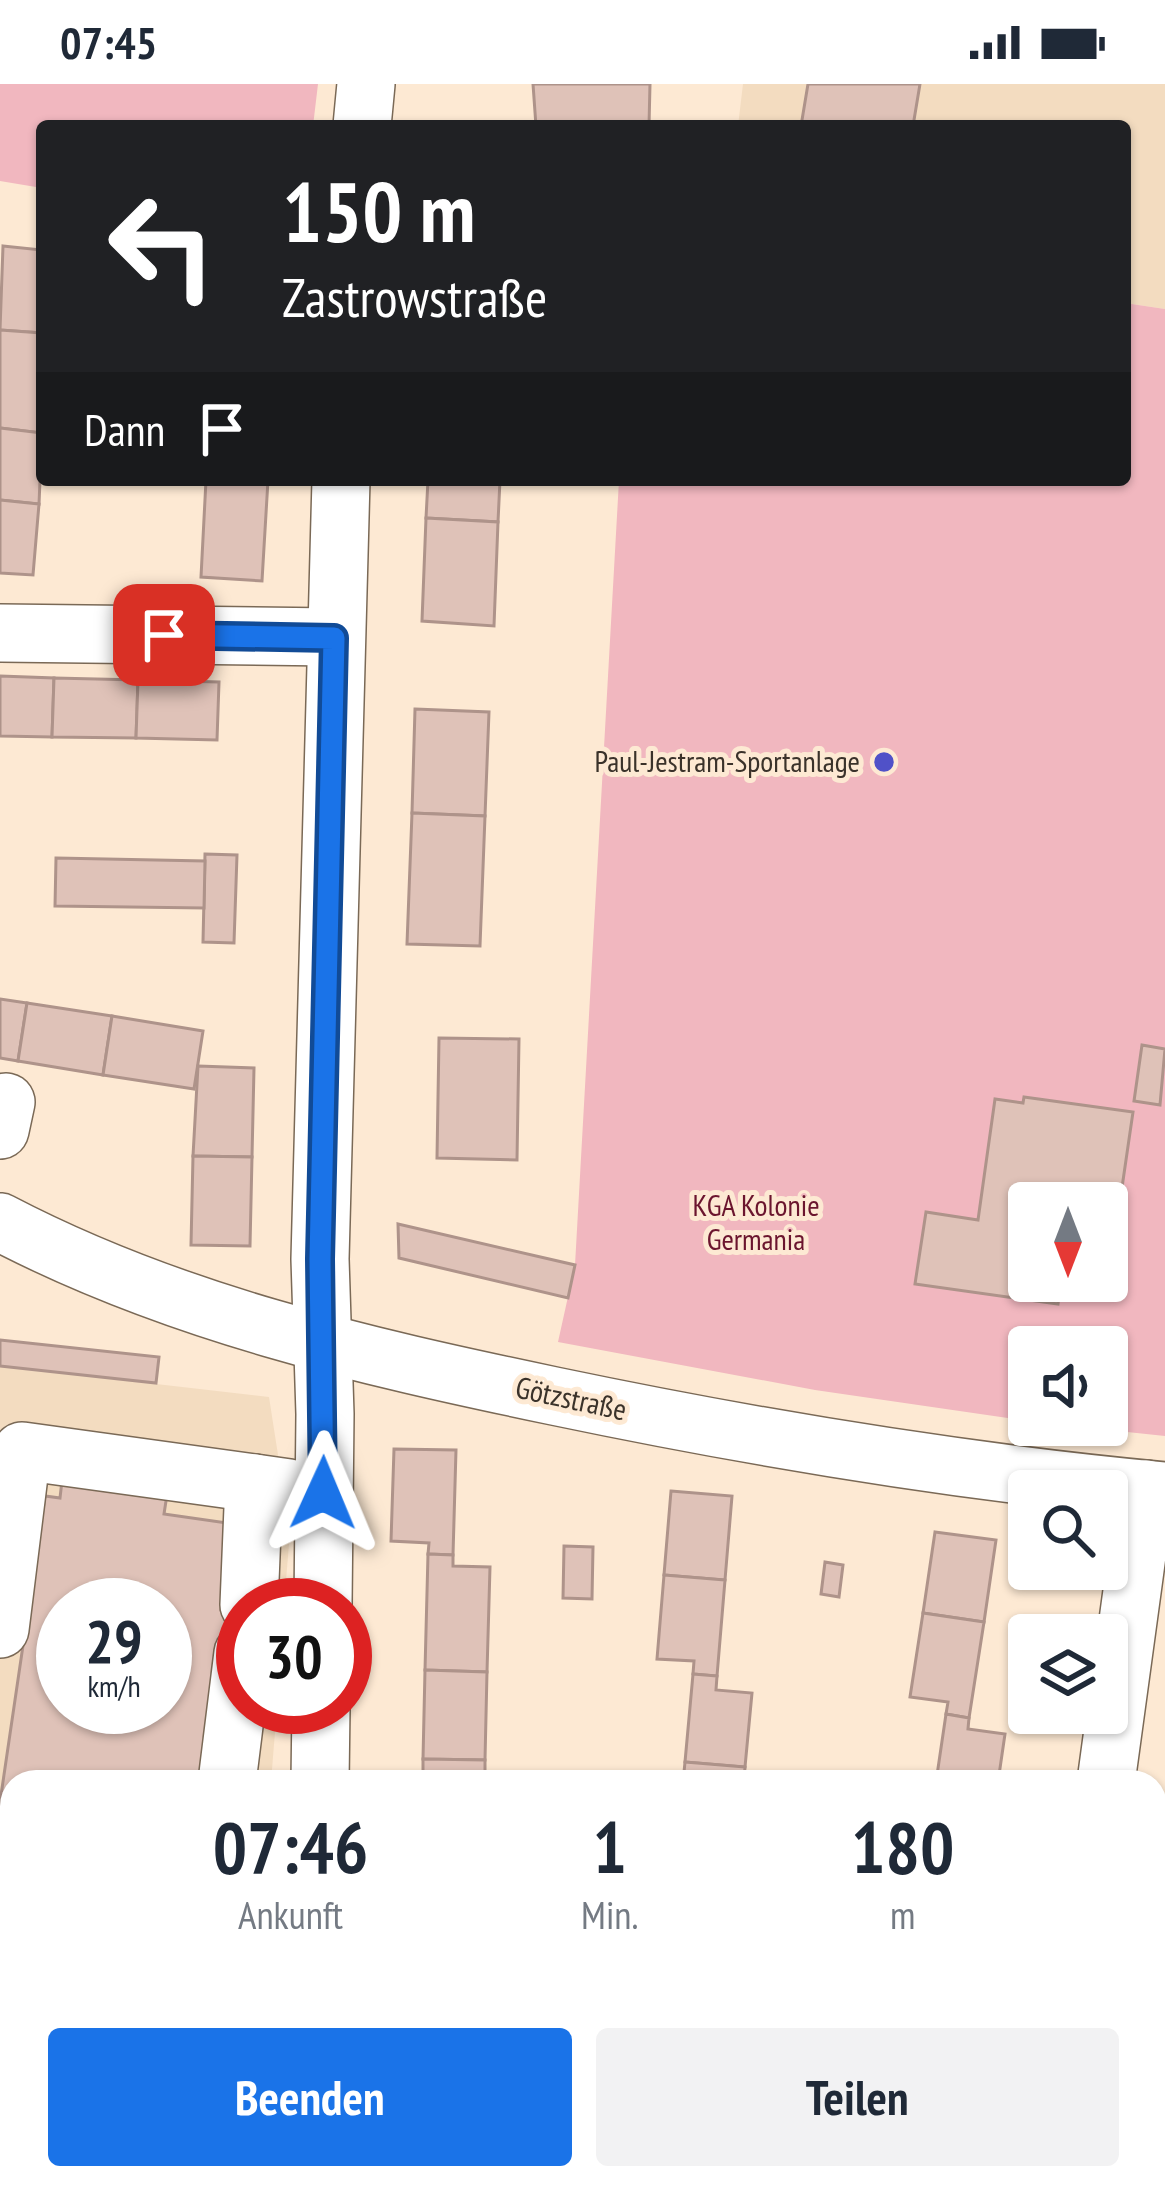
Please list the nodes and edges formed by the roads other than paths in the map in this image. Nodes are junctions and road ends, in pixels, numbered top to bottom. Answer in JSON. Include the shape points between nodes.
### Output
{"nodes":[{"id":1,"x":366,"y":84,"type":"edge"},
{"id":2,"x":363,"y":120,"type":"edge"},
{"id":3,"x":341,"y":486,"type":"edge"},
{"id":4,"x":0,"y":633,"type":"edge"},
{"id":5,"x":334,"y":638,"type":"junction"},
{"id":6,"x":0,"y":1222,"type":"edge"},
{"id":7,"x":322,"y":1344,"type":"junction"},
{"id":8,"x":254,"y":1483,"type":"junction"},
{"id":9,"x":1155,"y":1490,"type":"edge"},
{"id":10,"x":323,"y":1493,"type":"junction"},
{"id":11,"x":250,"y":1578,"type":"edge"},
{"id":12,"x":323,"y":1578,"type":"edge"},
{"id":13,"x":0,"y":1629,"type":"edge"},
{"id":14,"x":233,"y":1734,"type":"edge"},
{"id":15,"x":321,"y":1734,"type":"edge"},
{"id":16,"x":228,"y":1770,"type":"edge"},
{"id":17,"x":320,"y":1770,"type":"edge"},
{"id":18,"x":1108,"y":1770,"type":"edge"}],
"edges":[{"from":1,"to":2,"type":"street"},
{"from":3,"to":5,"type":"street"},
{"from":4,"to":5,"type":"street"},
{"from":5,"to":7,"type":"street"},
{"from":6,"to":7,"type":"street","name":"Götzstraße","via":[[158,1294]]},
{"from":7,"to":9,"type":"street","name":"Götzstraße","via":[[772,1438]]},
{"from":7,"to":10,"type":"street"},
{"from":8,"to":10,"type":"street"},
{"from":8,"to":11,"type":"street"},
{"from":8,"to":13,"type":"street","via":[[22,1451]]},
{"from":9,"to":18,"type":"street"},
{"from":10,"to":12,"type":"street"},
{"from":14,"to":16,"type":"street"},
{"from":15,"to":17,"type":"street"}]}
